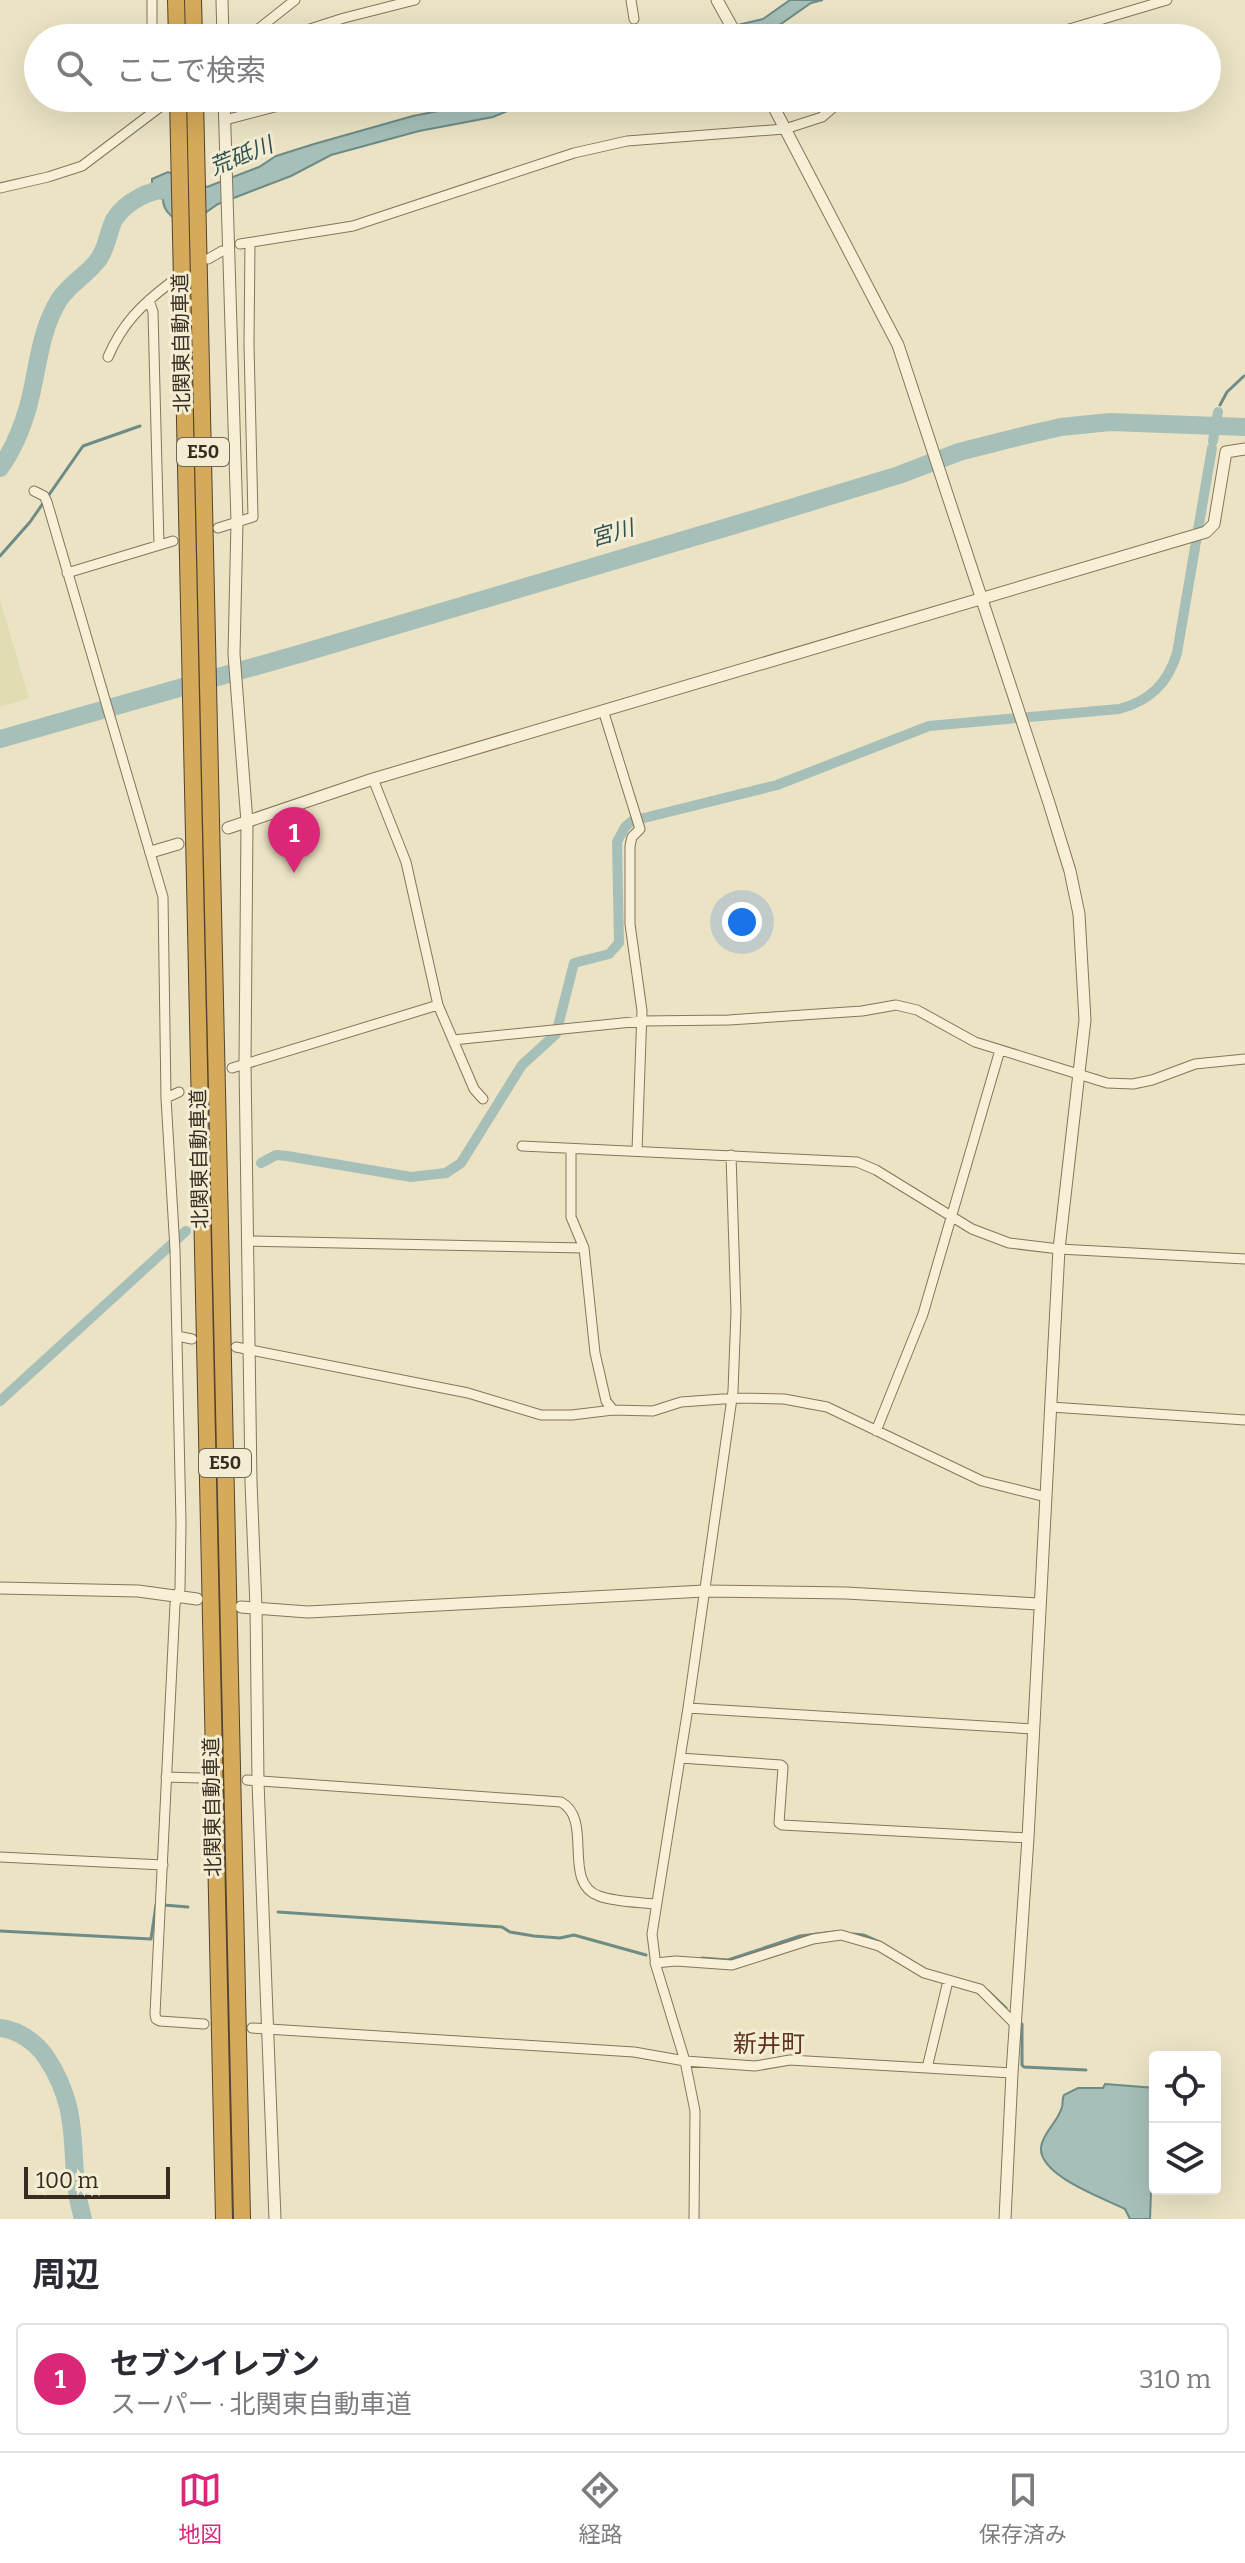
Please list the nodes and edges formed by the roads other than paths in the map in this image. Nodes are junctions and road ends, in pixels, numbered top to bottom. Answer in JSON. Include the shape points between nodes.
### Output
{"nodes":[{"id":1,"x":152,"y":0,"type":"edge"},
{"id":2,"x":176,"y":0,"type":"edge"},
{"id":3,"x":193,"y":0,"type":"edge"},
{"id":4,"x":222,"y":0,"type":"edge"},
{"id":5,"x":295,"y":0,"type":"edge"},
{"id":6,"x":415,"y":0,"type":"edge"},
{"id":7,"x":631,"y":0,"type":"edge"},
{"id":8,"x":717,"y":0,"type":"edge"},
{"id":9,"x":1167,"y":0,"type":"edge"},
{"id":10,"x":634,"y":19,"type":"dead end"},
{"id":11,"x":152,"y":24,"type":"edge"},
{"id":12,"x":177,"y":24,"type":"edge"},
{"id":13,"x":194,"y":24,"type":"edge"},
{"id":14,"x":223,"y":24,"type":"edge"},
{"id":15,"x":265,"y":24,"type":"edge"},
{"id":16,"x":325,"y":24,"type":"edge"},
{"id":17,"x":730,"y":24,"type":"edge"},
{"id":18,"x":1086,"y":24,"type":"edge"},
{"id":19,"x":152,"y":112,"type":"edge"},
{"id":20,"x":175,"y":112,"type":"edge"},
{"id":21,"x":195,"y":112,"type":"edge"},
{"id":22,"x":225,"y":112,"type":"edge"},
{"id":23,"x":263,"y":112,"type":"edge"},
{"id":24,"x":776,"y":112,"type":"edge"},
{"id":25,"x":828,"y":112,"type":"edge"},
{"id":26,"x":225,"y":125,"type":"junction"},
{"id":27,"x":785,"y":129,"type":"junction"},
{"id":28,"x":0,"y":188,"type":"edge"},
{"id":29,"x":222,"y":251,"type":"dead end"},
{"id":30,"x":203,"y":254,"type":"junction"},
{"id":31,"x":170,"y":283,"type":"dead end"},
{"id":32,"x":149,"y":300,"type":"junction"},
{"id":33,"x":108,"y":357,"type":"dead end"},
{"id":34,"x":1245,"y":449,"type":"edge"},
{"id":35,"x":34,"y":491,"type":"dead end"},
{"id":36,"x":237,"y":522,"type":"junction"},
{"id":37,"x":218,"y":528,"type":"dead end"},
{"id":38,"x":173,"y":541,"type":"dead end"},
{"id":39,"x":159,"y":545,"type":"junction"},
{"id":40,"x":67,"y":573,"type":"junction"},
{"id":41,"x":980,"y":598,"type":"junction"},
{"id":42,"x":200,"y":708,"type":"junction"},
{"id":43,"x":603,"y":710,"type":"junction"},
{"id":44,"x":373,"y":779,"type":"junction"},
{"id":45,"x":247,"y":822,"type":"junction"},
{"id":46,"x":228,"y":828,"type":"dead end"},
{"id":47,"x":178,"y":844,"type":"dead end"},
{"id":48,"x":151,"y":852,"type":"junction"},
{"id":49,"x":438,"y":1005,"type":"junction"},
{"id":50,"x":642,"y":1021,"type":"junction"},
{"id":51,"x":453,"y":1040,"type":"junction"},
{"id":52,"x":1000,"y":1050,"type":"junction"},
{"id":53,"x":1245,"y":1059,"type":"edge"},
{"id":54,"x":245,"y":1064,"type":"junction"},
{"id":55,"x":232,"y":1068,"type":"dead end"},
{"id":56,"x":1080,"y":1073,"type":"junction"},
{"id":57,"x":179,"y":1092,"type":"dead end"},
{"id":58,"x":166,"y":1098,"type":"junction"},
{"id":59,"x":483,"y":1099,"type":"dead end"},
{"id":60,"x":522,"y":1146,"type":"dead end"},
{"id":61,"x":571,"y":1149,"type":"junction"},
{"id":62,"x":637,"y":1151,"type":"junction"},
{"id":63,"x":731,"y":1155,"type":"junction"},
{"id":64,"x":950,"y":1216,"type":"junction"},
{"id":65,"x":248,"y":1241,"type":"junction"},
{"id":66,"x":584,"y":1248,"type":"junction"},
{"id":67,"x":1059,"y":1249,"type":"junction"},
{"id":68,"x":1245,"y":1259,"type":"edge"},
{"id":69,"x":177,"y":1336,"type":"junction"},
{"id":70,"x":192,"y":1339,"type":"dead end"},
{"id":71,"x":236,"y":1347,"type":"dead end"},
{"id":72,"x":250,"y":1349,"type":"junction"},
{"id":73,"x":731,"y":1400,"type":"junction"},
{"id":74,"x":1051,"y":1407,"type":"junction"},
{"id":75,"x":613,"y":1410,"type":"junction"},
{"id":76,"x":1245,"y":1420,"type":"edge"},
{"id":77,"x":876,"y":1431,"type":"junction"},
{"id":78,"x":1046,"y":1497,"type":"junction"},
{"id":79,"x":0,"y":1588,"type":"edge"},
{"id":80,"x":704,"y":1591,"type":"junction"},
{"id":81,"x":177,"y":1596,"type":"junction"},
{"id":82,"x":197,"y":1599,"type":"dead end"},
{"id":83,"x":1039,"y":1604,"type":"junction"},
{"id":84,"x":241,"y":1607,"type":"dead end"},
{"id":85,"x":256,"y":1607,"type":"junction"},
{"id":86,"x":688,"y":1708,"type":"junction"},
{"id":87,"x":1033,"y":1729,"type":"junction"},
{"id":88,"x":680,"y":1758,"type":"junction"},
{"id":89,"x":166,"y":1777,"type":"junction"},
{"id":90,"x":200,"y":1778,"type":"dead end"},
{"id":91,"x":252,"y":1781,"type":"junction"},
{"id":92,"x":1028,"y":1838,"type":"junction"},
{"id":93,"x":0,"y":1857,"type":"edge"},
{"id":94,"x":163,"y":1865,"type":"junction"},
{"id":95,"x":655,"y":1904,"type":"junction"},
{"id":96,"x":655,"y":1963,"type":"junction"},
{"id":97,"x":948,"y":1981,"type":"junction"},
{"id":98,"x":204,"y":2024,"type":"dead end"},
{"id":99,"x":1015,"y":2024,"type":"junction"},
{"id":100,"x":252,"y":2028,"type":"dead end"},
{"id":101,"x":269,"y":2029,"type":"junction"},
{"id":102,"x":685,"y":2061,"type":"junction"},
{"id":103,"x":927,"y":2068,"type":"junction"},
{"id":104,"x":1012,"y":2073,"type":"junction"},
{"id":105,"x":224,"y":2219,"type":"edge"},
{"id":106,"x":242,"y":2219,"type":"edge"},
{"id":107,"x":275,"y":2219,"type":"edge"},
{"id":108,"x":694,"y":2219,"type":"edge"},
{"id":109,"x":1005,"y":2219,"type":"edge"}],
"edges":[{"from":1,"to":11,"type":"street"},
{"from":2,"to":12,"type":"highway"},
{"from":3,"to":13,"type":"highway"},
{"from":4,"to":14,"type":"street"},
{"from":5,"to":15,"type":"street"},
{"from":6,"to":16,"type":"street"},
{"from":7,"to":10,"type":"street"},
{"from":8,"to":17,"type":"street"},
{"from":9,"to":18,"type":"street"},
{"from":19,"to":28,"type":"street","via":[[82,166]]},
{"from":20,"to":42,"type":"highway","name":"北関東自動車道","number":"E50","via":[[190,660]]},
{"from":21,"to":30,"type":"highway","name":"北関東自動車道","number":"E50"},
{"from":22,"to":26,"type":"street"},
{"from":23,"to":26,"type":"street"},
{"from":24,"to":27,"type":"street"},
{"from":25,"to":27,"type":"street"},
{"from":26,"to":36,"type":"street"},
{"from":27,"to":36,"type":"street","via":[[610,143],[353,226],[245,243],[253,517]]},
{"from":27,"to":41,"type":"street","via":[[891,328]]},
{"from":29,"to":30,"type":"street"},
{"from":30,"to":42,"type":"highway","name":"北関東自動車道","number":"E50","via":[[208,656]]},
{"from":31,"to":32,"type":"street"},
{"from":32,"to":33,"type":"street","via":[[122,329]]},
{"from":32,"to":39,"type":"street"},
{"from":34,"to":41,"type":"street","via":[[1226,452],[1214,524],[1206,532]]},
{"from":35,"to":40,"type":"street","via":[[46,499]]},
{"from":36,"to":37,"type":"street"},
{"from":36,"to":45,"type":"street","via":[[235,686]]},
{"from":38,"to":39,"type":"street"},
{"from":39,"to":40,"type":"street"},
{"from":40,"to":48,"type":"street"},
{"from":41,"to":43,"type":"street"},
{"from":41,"to":56,"type":"street","via":[[1070,871],[1079,914],[1085,1020]]},
{"from":42,"to":105,"type":"highway","name":"北関東自動車道","number":"E50"},
{"from":42,"to":106,"type":"highway","name":"北関東自動車道","number":"E50"},
{"from":43,"to":44,"type":"street"},
{"from":43,"to":50,"type":"street","via":[[640,829],[630,846],[630,924]]},
{"from":44,"to":45,"type":"street"},
{"from":44,"to":49,"type":"street","via":[[406,862]]},
{"from":45,"to":46,"type":"street"},
{"from":45,"to":54,"type":"street"},
{"from":47,"to":48,"type":"street"},
{"from":48,"to":58,"type":"street","via":[[163,897]]},
{"from":49,"to":51,"type":"street"},
{"from":49,"to":54,"type":"street"},
{"from":50,"to":51,"type":"street"},
{"from":50,"to":52,"type":"street","via":[[729,1020],[896,1005]]},
{"from":50,"to":62,"type":"street"},
{"from":51,"to":59,"type":"street"},
{"from":52,"to":56,"type":"street"},
{"from":52,"to":64,"type":"street"},
{"from":53,"to":56,"type":"street","via":[[1195,1064],[1133,1084],[1107,1083]]},
{"from":54,"to":55,"type":"street"},
{"from":54,"to":65,"type":"street"},
{"from":56,"to":67,"type":"street"},
{"from":57,"to":58,"type":"street"},
{"from":58,"to":69,"type":"street"},
{"from":60,"to":61,"type":"street"},
{"from":61,"to":62,"type":"street"},
{"from":61,"to":66,"type":"street","via":[[571,1217]]},
{"from":62,"to":63,"type":"street"},
{"from":63,"to":64,"type":"street","via":[[857,1162]]},
{"from":63,"to":73,"type":"street","via":[[736,1355]]},
{"from":64,"to":67,"type":"street","via":[[1009,1243]]},
{"from":64,"to":77,"type":"street","via":[[923,1314]]},
{"from":65,"to":66,"type":"street"},
{"from":65,"to":72,"type":"street"},
{"from":66,"to":75,"type":"street","via":[[595,1353]]},
{"from":67,"to":68,"type":"street"},
{"from":67,"to":74,"type":"street"},
{"from":69,"to":70,"type":"street"},
{"from":69,"to":81,"type":"street"},
{"from":71,"to":72,"type":"street"},
{"from":72,"to":75,"type":"street","via":[[468,1393],[541,1415]]},
{"from":72,"to":85,"type":"street"},
{"from":73,"to":75,"type":"street","via":[[681,1402],[653,1411]]},
{"from":73,"to":77,"type":"street","via":[[816,1404]]},
{"from":73,"to":80,"type":"street"},
{"from":74,"to":76,"type":"street"},
{"from":74,"to":78,"type":"street"},
{"from":77,"to":78,"type":"street","via":[[982,1481]]},
{"from":78,"to":83,"type":"street"},
{"from":79,"to":81,"type":"street"},
{"from":80,"to":83,"type":"street"},
{"from":80,"to":85,"type":"street","via":[[308,1612]]},
{"from":80,"to":86,"type":"street"},
{"from":81,"to":82,"type":"street"},
{"from":81,"to":89,"type":"street"},
{"from":83,"to":87,"type":"street"},
{"from":84,"to":85,"type":"street"},
{"from":85,"to":91,"type":"street"},
{"from":86,"to":87,"type":"street"},
{"from":86,"to":88,"type":"street"},
{"from":87,"to":92,"type":"street"},
{"from":88,"to":92,"type":"street","via":[[781,1765],[782,1825]]},
{"from":88,"to":95,"type":"street"},
{"from":89,"to":90,"type":"street"},
{"from":89,"to":94,"type":"street"},
{"from":91,"to":95,"type":"street","via":[[561,1802],[575,1820],[581,1873],[591,1891]]},
{"from":91,"to":101,"type":"street"},
{"from":92,"to":99,"type":"street"},
{"from":93,"to":94,"type":"street"},
{"from":94,"to":98,"type":"street","via":[[155,2017]]},
{"from":95,"to":96,"type":"street"},
{"from":96,"to":97,"type":"street","via":[[732,1965],[841,1935],[879,1946]]},
{"from":96,"to":102,"type":"street"},
{"from":97,"to":99,"type":"street","via":[[980,1989]]},
{"from":97,"to":103,"type":"street"},
{"from":99,"to":104,"type":"street"},
{"from":100,"to":101,"type":"street"},
{"from":101,"to":102,"type":"street","via":[[634,2052]]},
{"from":101,"to":107,"type":"street"},
{"from":102,"to":103,"type":"street","via":[[755,2066],[790,2060]]},
{"from":102,"to":108,"type":"street","via":[[695,2111]]},
{"from":103,"to":104,"type":"street"},
{"from":104,"to":109,"type":"street"}]}
